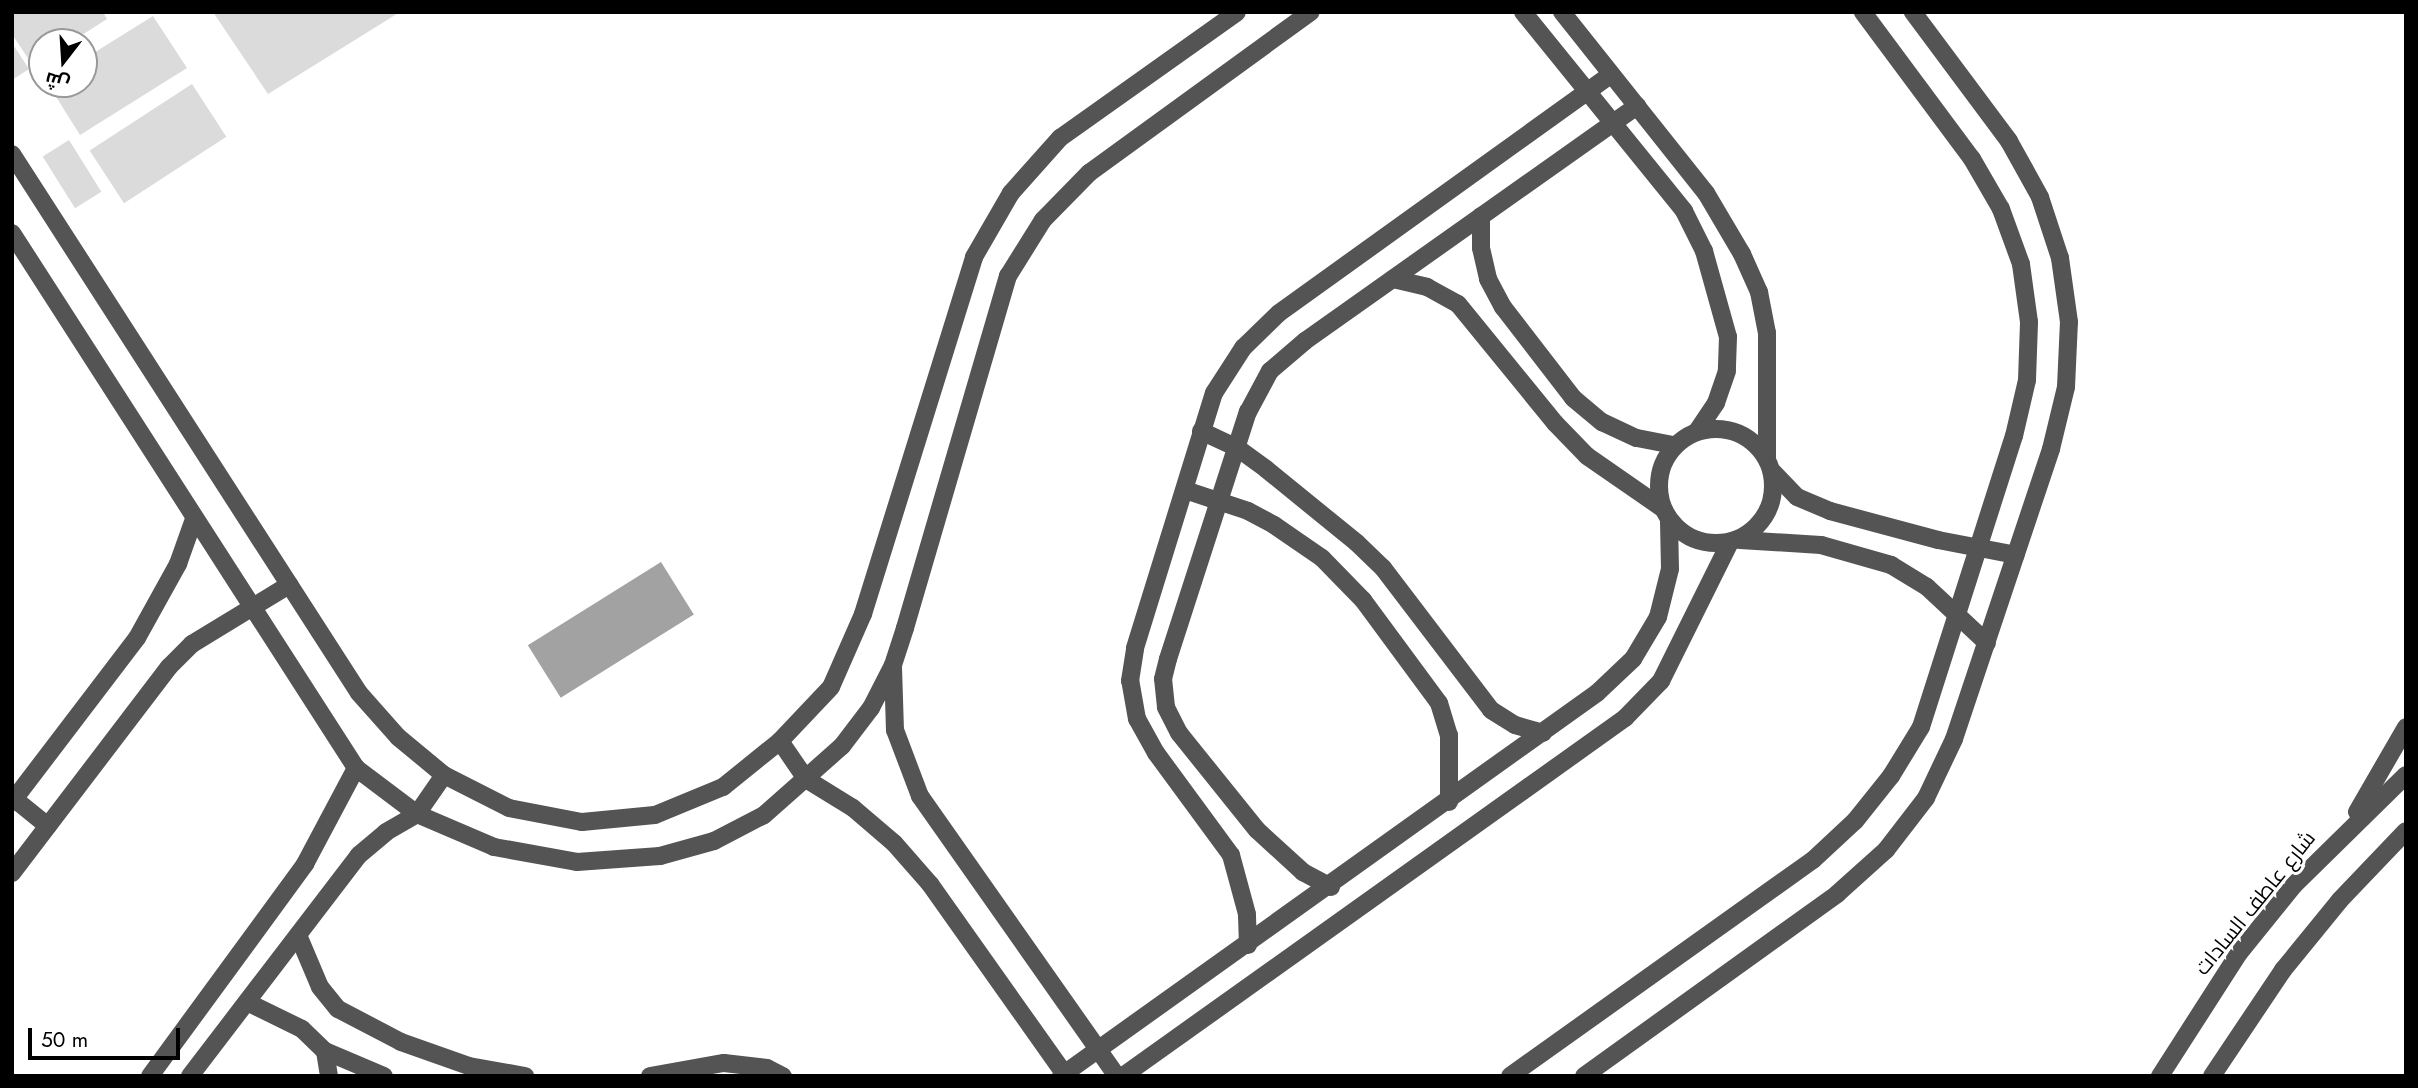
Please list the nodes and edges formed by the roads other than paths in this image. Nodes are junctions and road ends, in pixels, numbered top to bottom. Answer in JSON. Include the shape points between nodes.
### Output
{"nodes":[{"id":1,"x":1237,"y":12,"type":"edge"},
{"id":2,"x":1311,"y":12,"type":"edge"},
{"id":3,"x":1522,"y":12,"type":"edge"},
{"id":4,"x":1563,"y":12,"type":"edge"},
{"id":5,"x":1863,"y":12,"type":"edge"},
{"id":6,"x":1913,"y":12,"type":"edge"},
{"id":7,"x":1611,"y":74,"type":"junction"},
{"id":8,"x":1586,"y":92,"type":"junction"},
{"id":9,"x":1637,"y":106,"type":"junction"},
{"id":10,"x":1611,"y":124,"type":"junction"},
{"id":11,"x":12,"y":153,"type":"edge"},
{"id":12,"x":1481,"y":216,"type":"junction"},
{"id":13,"x":12,"y":233,"type":"edge"},
{"id":14,"x":1393,"y":279,"type":"junction"},
{"id":15,"x":1201,"y":431,"type":"junction"},
{"id":16,"x":1697,"y":431,"type":"junction"},
{"id":17,"x":1674,"y":445,"type":"junction"},
{"id":18,"x":1236,"y":447,"type":"junction"},
{"id":19,"x":1770,"y":465,"type":"junction"},
{"id":20,"x":1185,"y":490,"type":"junction"},
{"id":21,"x":1220,"y":500,"type":"junction"},
{"id":22,"x":1666,"y":514,"type":"junction"},
{"id":23,"x":194,"y":519,"type":"junction"},
{"id":24,"x":1733,"y":541,"type":"junction"},
{"id":25,"x":1978,"y":547,"type":"junction"},
{"id":26,"x":2016,"y":555,"type":"junction"},
{"id":27,"x":289,"y":585,"type":"junction"},
{"id":28,"x":252,"y":611,"type":"junction"},
{"id":29,"x":1955,"y":617,"type":"junction"},
{"id":30,"x":1987,"y":643,"type":"junction"},
{"id":31,"x":893,"y":665,"type":"junction"},
{"id":32,"x":2406,"y":727,"type":"edge"},
{"id":33,"x":1543,"y":733,"type":"junction"},
{"id":34,"x":780,"y":741,"type":"junction"},
{"id":35,"x":356,"y":768,"type":"junction"},
{"id":36,"x":444,"y":775,"type":"junction"},
{"id":37,"x":2406,"y":775,"type":"edge"},
{"id":38,"x":806,"y":779,"type":"junction"},
{"id":39,"x":13,"y":799,"type":"edge"},
{"id":40,"x":1449,"y":802,"type":"junction"},
{"id":41,"x":417,"y":814,"type":"junction"},
{"id":42,"x":2350,"y":825,"type":"junction"},
{"id":43,"x":48,"y":826,"type":"junction"},
{"id":44,"x":2406,"y":831,"type":"edge"},
{"id":45,"x":14,"y":867,"type":"edge"},
{"id":46,"x":1331,"y":887,"type":"junction"},
{"id":47,"x":298,"y":935,"type":"junction"},
{"id":48,"x":1248,"y":945,"type":"junction"},
{"id":49,"x":247,"y":1002,"type":"junction"},
{"id":50,"x":1098,"y":1049,"type":"junction"},
{"id":51,"x":325,"y":1051,"type":"junction"},
{"id":52,"x":1064,"y":1075,"type":"edge"},
{"id":53,"x":150,"y":1076,"type":"edge"},
{"id":54,"x":190,"y":1076,"type":"edge"},
{"id":55,"x":329,"y":1076,"type":"edge"},
{"id":56,"x":384,"y":1076,"type":"edge"},
{"id":57,"x":525,"y":1076,"type":"edge"},
{"id":58,"x":650,"y":1076,"type":"edge"},
{"id":59,"x":783,"y":1076,"type":"edge"},
{"id":60,"x":1117,"y":1076,"type":"edge"},
{"id":61,"x":1123,"y":1076,"type":"edge"},
{"id":62,"x":1510,"y":1076,"type":"edge"},
{"id":63,"x":1584,"y":1076,"type":"edge"},
{"id":64,"x":2160,"y":1076,"type":"edge"},
{"id":65,"x":2212,"y":1076,"type":"edge"}],
"edges":[{"from":1,"to":34,"type":"street","via":[[1060,138],[1011,193],[974,257],[863,614],[831,687]]},
{"from":2,"to":31,"type":"street","via":[[1089,173],[1043,220],[1015,264]]},
{"from":3,"to":8,"type":"street"},
{"from":4,"to":7,"type":"street"},
{"from":5,"to":25,"type":"street","via":[[1972,159],[2001,209],[2021,264],[2029,322],[2027,380]]},
{"from":6,"to":26,"type":"street","via":[[2008,141],[2040,197],[2060,258],[2069,322],[2066,387]]},
{"from":7,"to":8,"type":"street"},
{"from":7,"to":9,"type":"street"},
{"from":8,"to":10,"type":"street"},
{"from":8,"to":15,"type":"street","via":[[1279,313],[1243,348],[1214,393]]},
{"from":9,"to":10,"type":"street"},
{"from":9,"to":19,"type":"street","via":[[1706,192],[1759,292],[1767,333]]},
{"from":10,"to":12,"type":"street"},
{"from":10,"to":16,"type":"street","via":[[1684,211],[1719,293],[1728,337],[1727,371],[1716,403]]},
{"from":11,"to":27,"type":"street"},
{"from":12,"to":14,"type":"street"},
{"from":12,"to":17,"type":"street","via":[[1481,248],[1488,279],[1503,307],[1573,398],[1625,433]]},
{"from":13,"to":23,"type":"street"},
{"from":14,"to":18,"type":"street","via":[[1270,371]]},
{"from":14,"to":22,"type":"street","via":[[1427,286],[1458,304],[1587,456]]},
{"from":15,"to":18,"type":"street"},
{"from":15,"to":20,"type":"street"},
{"from":16,"to":17,"type":"street"},
{"from":16,"to":19,"type":"street","via":[[1737,432]]},
{"from":17,"to":22,"type":"street","via":[[1660,475]]},
{"from":18,"to":21,"type":"street"},
{"from":18,"to":33,"type":"street","via":[[1383,568],[1491,710],[1515,725]]},
{"from":19,"to":24,"type":"street","via":[[1774,492],[1768,512],[1755,529]]},
{"from":19,"to":25,"type":"street","via":[[1797,498],[1830,511]]},
{"from":20,"to":21,"type":"street"},
{"from":20,"to":48,"type":"street","via":[[1135,648],[1130,681],[1137,719],[1156,753],[1231,855],[1247,914]]},
{"from":21,"to":40,"type":"street","via":[[1273,525],[1312,552],[1363,600],[1439,703],[1449,735]]},
{"from":21,"to":46,"type":"street","via":[[1168,659],[1163,679],[1166,708],[1179,733],[1257,830],[1303,872]]},
{"from":22,"to":24,"type":"street","via":[[1696,540]]},
{"from":22,"to":33,"type":"street","via":[[1670,569],[1658,617],[1639,648],[1597,693]]},
{"from":23,"to":28,"type":"street"},
{"from":23,"to":39,"type":"street","via":[[164,593],[137,638]]},
{"from":24,"to":29,"type":"street","via":[[1821,545],[1891,565],[1927,587]]},
{"from":24,"to":61,"type":"street","via":[[1661,681],[1625,718]]},
{"from":25,"to":26,"type":"street"},
{"from":25,"to":29,"type":"street"},
{"from":26,"to":30,"type":"street"},
{"from":27,"to":28,"type":"street"},
{"from":27,"to":36,"type":"street","via":[[359,693],[398,737]]},
{"from":28,"to":35,"type":"street"},
{"from":28,"to":43,"type":"street","via":[[192,644],[169,667]]},
{"from":29,"to":30,"type":"street"},
{"from":29,"to":62,"type":"street","via":[[1921,727],[1891,776],[1855,821],[1812,860]]},
{"from":30,"to":63,"type":"street","via":[[1954,739],[1926,798],[1886,850],[1837,894]]},
{"from":31,"to":38,"type":"street","via":[[871,708],[842,746]]},
{"from":31,"to":50,"type":"street","via":[[895,730],[919,796]]},
{"from":32,"to":42,"type":"street"},
{"from":33,"to":40,"type":"street"},
{"from":34,"to":36,"type":"street","via":[[712,792],[655,815],[582,822],[509,808]]},
{"from":34,"to":38,"type":"street"},
{"from":35,"to":41,"type":"street"},
{"from":35,"to":53,"type":"street","via":[[304,864]]},
{"from":36,"to":41,"type":"street"},
{"from":37,"to":42,"type":"street","name":"شارع عاطف السادات"},
{"from":38,"to":41,"type":"street","via":[[764,815],[714,841],[660,856],[577,862],[553,858],[494,847]]},
{"from":38,"to":52,"type":"street","via":[[884,835],[930,884]]},
{"from":39,"to":43,"type":"street"},
{"from":40,"to":46,"type":"street"},
{"from":41,"to":47,"type":"street","via":[[359,855]]},
{"from":42,"to":64,"type":"street","name":"شارع عاطف السادات","via":[[2239,953]]},
{"from":43,"to":45,"type":"street"},
{"from":44,"to":65,"type":"street","via":[[2340,900],[2283,970]]},
{"from":46,"to":48,"type":"street"},
{"from":47,"to":49,"type":"street"},
{"from":47,"to":57,"type":"street","via":[[311,971],[338,1009],[412,1046],[469,1066]]},
{"from":48,"to":50,"type":"street"},
{"from":49,"to":51,"type":"street","via":[[302,1029]]},
{"from":49,"to":54,"type":"street"},
{"from":50,"to":52,"type":"street"},
{"from":50,"to":60,"type":"street"},
{"from":51,"to":55,"type":"street"},
{"from":51,"to":56,"type":"street"},
{"from":58,"to":59,"type":"street","via":[[724,1063],[767,1068]]}]}
